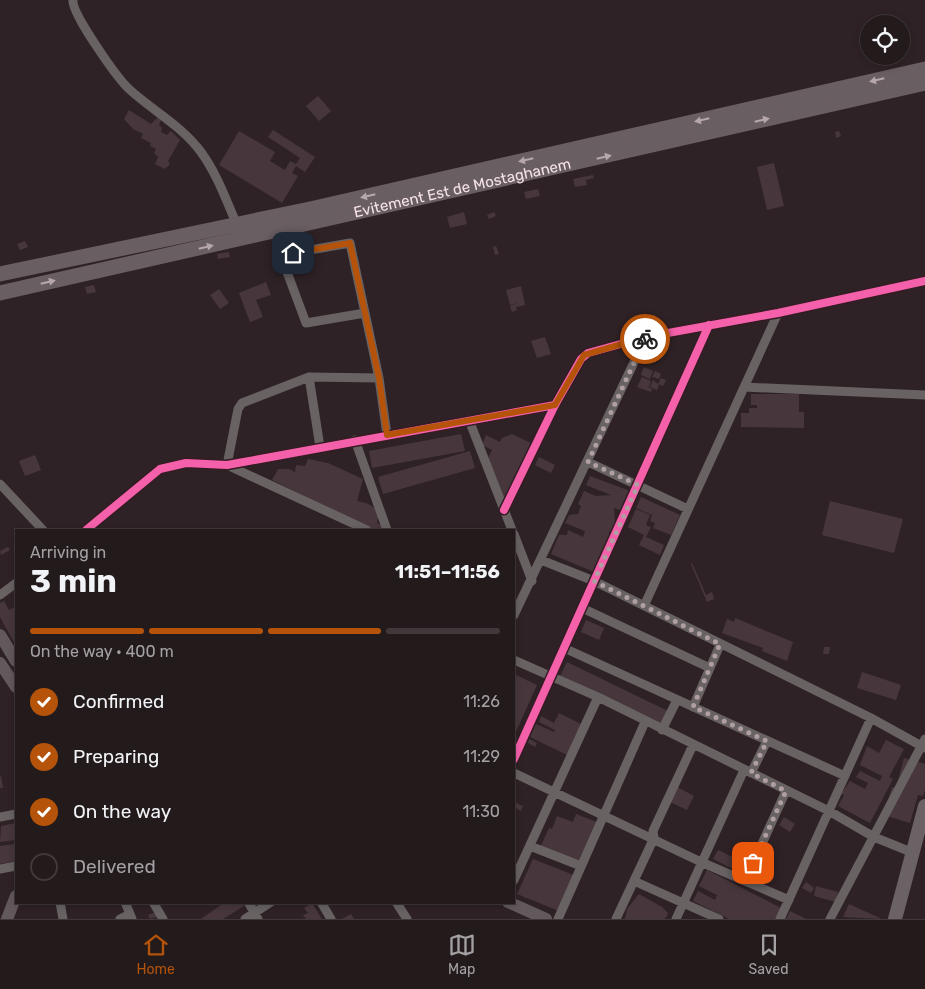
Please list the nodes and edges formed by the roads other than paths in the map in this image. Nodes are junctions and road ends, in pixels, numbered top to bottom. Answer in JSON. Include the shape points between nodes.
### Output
{"nodes":[{"id":1,"x":73,"y":0,"type":"edge"},
{"id":2,"x":925,"y":69,"type":"edge"},
{"id":3,"x":925,"y":83,"type":"edge"},
{"id":4,"x":237,"y":225,"type":"junction"},
{"id":5,"x":0,"y":274,"type":"edge"},
{"id":6,"x":925,"y":281,"type":"edge"},
{"id":7,"x":0,"y":293,"type":"edge"},
{"id":8,"x":364,"y":313,"type":"junction"},
{"id":9,"x":778,"y":313,"type":"junction"},
{"id":10,"x":709,"y":325,"type":"junction"},
{"id":11,"x":646,"y":337,"type":"junction"},
{"id":12,"x":309,"y":377,"type":"junction"},
{"id":13,"x":379,"y":378,"type":"junction"},
{"id":14,"x":744,"y":387,"type":"junction"},
{"id":15,"x":925,"y":395,"type":"edge"},
{"id":16,"x":555,"y":405,"type":"junction"},
{"id":17,"x":469,"y":420,"type":"junction"},
{"id":18,"x":387,"y":435,"type":"junction"},
{"id":19,"x":355,"y":440,"type":"junction"},
{"id":20,"x":320,"y":447,"type":"junction"},
{"id":21,"x":588,"y":462,"type":"junction"},
{"id":22,"x":227,"y":465,"type":"junction"},
{"id":23,"x":0,"y":484,"type":"edge"},
{"id":24,"x":638,"y":485,"type":"junction"},
{"id":25,"x":688,"y":509,"type":"junction"},
{"id":26,"x":504,"y":510,"type":"junction"},
{"id":27,"x":42,"y":529,"type":"edge"},
{"id":28,"x":87,"y":529,"type":"edge"},
{"id":29,"x":365,"y":529,"type":"edge"},
{"id":30,"x":386,"y":529,"type":"edge"},
{"id":31,"x":512,"y":529,"type":"edge"},
{"id":32,"x":515,"y":537,"type":"edge"},
{"id":33,"x":541,"y":560,"type":"junction"},
{"id":34,"x":532,"y":581,"type":"junction"},
{"id":35,"x":594,"y":581,"type":"junction"},
{"id":36,"x":15,"y":584,"type":"edge"},
{"id":37,"x":0,"y":595,"type":"edge"},
{"id":38,"x":644,"y":606,"type":"junction"},
{"id":39,"x":582,"y":608,"type":"junction"},
{"id":40,"x":515,"y":613,"type":"edge"},
{"id":41,"x":0,"y":635,"type":"edge"},
{"id":42,"x":720,"y":644,"type":"junction"},
{"id":43,"x":564,"y":648,"type":"junction"},
{"id":44,"x":15,"y":658,"type":"edge"},
{"id":45,"x":15,"y":660,"type":"edge"},
{"id":46,"x":515,"y":660,"type":"edge"},
{"id":47,"x":0,"y":662,"type":"edge"},
{"id":48,"x":710,"y":668,"type":"junction"},
{"id":49,"x":551,"y":677,"type":"junction"},
{"id":50,"x":10,"y":678,"type":"edge"},
{"id":51,"x":598,"y":698,"type":"junction"},
{"id":52,"x":677,"y":700,"type":"junction"},
{"id":53,"x":693,"y":707,"type":"junction"},
{"id":54,"x":871,"y":718,"type":"junction"},
{"id":55,"x":645,"y":722,"type":"junction"},
{"id":56,"x":662,"y":730,"type":"junction"},
{"id":57,"x":767,"y":741,"type":"junction"},
{"id":58,"x":924,"y":744,"type":"edge"},
{"id":59,"x":693,"y":745,"type":"junction"},
{"id":60,"x":515,"y":757,"type":"edge"},
{"id":61,"x":748,"y":772,"type":"junction"},
{"id":62,"x":515,"y":773,"type":"edge"},
{"id":63,"x":845,"y":776,"type":"junction"},
{"id":64,"x":786,"y":791,"type":"junction"},
{"id":65,"x":554,"y":792,"type":"junction"},
{"id":66,"x":925,"y":806,"type":"edge"},
{"id":67,"x":829,"y":812,"type":"junction"},
{"id":68,"x":15,"y":814,"type":"edge"},
{"id":69,"x":604,"y":815,"type":"junction"},
{"id":70,"x":0,"y":817,"type":"edge"},
{"id":71,"x":874,"y":837,"type":"junction"},
{"id":72,"x":654,"y":838,"type":"junction"},
{"id":73,"x":530,"y":846,"type":"junction"},
{"id":74,"x":911,"y":852,"type":"junction"},
{"id":75,"x":701,"y":862,"type":"junction"},
{"id":76,"x":15,"y":866,"type":"edge"},
{"id":77,"x":582,"y":866,"type":"junction"},
{"id":78,"x":0,"y":869,"type":"edge"},
{"id":79,"x":515,"y":878,"type":"edge"},
{"id":80,"x":634,"y":881,"type":"junction"},
{"id":81,"x":745,"y":881,"type":"junction"},
{"id":82,"x":15,"y":898,"type":"edge"},
{"id":83,"x":789,"y":900,"type":"junction"},
{"id":84,"x":682,"y":903,"type":"junction"},
{"id":85,"x":60,"y":904,"type":"edge"},
{"id":86,"x":126,"y":904,"type":"edge"},
{"id":87,"x":154,"y":904,"type":"edge"},
{"id":88,"x":249,"y":904,"type":"edge"},
{"id":89,"x":269,"y":904,"type":"edge"},
{"id":90,"x":322,"y":904,"type":"edge"},
{"id":91,"x":397,"y":904,"type":"edge"},
{"id":92,"x":512,"y":904,"type":"edge"},
{"id":93,"x":256,"y":916,"type":"edge"},
{"id":94,"x":5,"y":917,"type":"edge"},
{"id":95,"x":131,"y":917,"type":"edge"},
{"id":96,"x":537,"y":918,"type":"edge"},
{"id":97,"x":63,"y":919,"type":"edge"},
{"id":98,"x":120,"y":919,"type":"edge"},
{"id":99,"x":163,"y":919,"type":"edge"},
{"id":100,"x":244,"y":919,"type":"edge"},
{"id":101,"x":331,"y":919,"type":"edge"},
{"id":102,"x":407,"y":919,"type":"edge"},
{"id":103,"x":558,"y":919,"type":"edge"},
{"id":104,"x":616,"y":919,"type":"edge"},
{"id":105,"x":676,"y":919,"type":"edge"},
{"id":106,"x":719,"y":919,"type":"edge"},
{"id":107,"x":780,"y":919,"type":"edge"},
{"id":108,"x":830,"y":919,"type":"edge"},
{"id":109,"x":895,"y":919,"type":"edge"}],
"edges":[{"from":1,"to":4,"type":"street","via":[[72,5],[81,24],[127,88],[180,129],[201,152]]},
{"from":2,"to":4,"type":"highway","name":"Evitement Est de Mostaghanem","one_way":true},
{"from":7,"to":3,"type":"highway","name":"Evitement Est de Mostaghanem","one_way":true},
{"from":4,"to":5,"type":"highway","name":"Evitement Est de Mostaghanem"},
{"from":6,"to":9,"type":"street"},
{"from":8,"to":8,"type":"street","via":[[306,323],[288,272],[287,261],[293,253],[350,243]]},
{"from":8,"to":13,"type":"street"},
{"from":9,"to":10,"type":"street"},
{"from":9,"to":14,"type":"street"},
{"from":10,"to":11,"type":"street"},
{"from":10,"to":24,"type":"street"},
{"from":11,"to":16,"type":"street","via":[[584,355]]},
{"from":11,"to":21,"type":"street"},
{"from":12,"to":13,"type":"street"},
{"from":12,"to":20,"type":"street"},
{"from":12,"to":22,"type":"street","via":[[242,402]]},
{"from":13,"to":18,"type":"street"},
{"from":14,"to":15,"type":"street"},
{"from":14,"to":25,"type":"street"},
{"from":16,"to":17,"type":"street"},
{"from":16,"to":26,"type":"street"},
{"from":17,"to":18,"type":"street"},
{"from":17,"to":26,"type":"street"},
{"from":18,"to":19,"type":"street"},
{"from":19,"to":20,"type":"street"},
{"from":19,"to":30,"type":"street"},
{"from":20,"to":22,"type":"street"},
{"from":21,"to":24,"type":"street"},
{"from":21,"to":33,"type":"street"},
{"from":22,"to":28,"type":"street","via":[[186,463],[160,469]]},
{"from":22,"to":29,"type":"street"},
{"from":23,"to":27,"type":"street"},
{"from":24,"to":25,"type":"street"},
{"from":24,"to":35,"type":"street"},
{"from":25,"to":38,"type":"street"},
{"from":26,"to":31,"type":"street"},
{"from":32,"to":34,"type":"street"},
{"from":33,"to":34,"type":"street"},
{"from":33,"to":35,"type":"street"},
{"from":34,"to":40,"type":"street"},
{"from":35,"to":38,"type":"street"},
{"from":35,"to":39,"type":"street"},
{"from":36,"to":37,"type":"street"},
{"from":38,"to":42,"type":"street"},
{"from":39,"to":43,"type":"street"},
{"from":39,"to":48,"type":"street"},
{"from":41,"to":44,"type":"main road"},
{"from":42,"to":48,"type":"street"},
{"from":42,"to":54,"type":"street"},
{"from":43,"to":49,"type":"street"},
{"from":43,"to":52,"type":"street"},
{"from":45,"to":47,"type":"main road"},
{"from":46,"to":49,"type":"street"},
{"from":47,"to":50,"type":"main road"},
{"from":48,"to":53,"type":"street"},
{"from":49,"to":51,"type":"street"},
{"from":49,"to":60,"type":"street"},
{"from":51,"to":55,"type":"street"},
{"from":51,"to":65,"type":"street"},
{"from":52,"to":53,"type":"street"},
{"from":52,"to":56,"type":"street"},
{"from":53,"to":57,"type":"street"},
{"from":54,"to":58,"type":"street"},
{"from":54,"to":63,"type":"street"},
{"from":55,"to":56,"type":"street"},
{"from":55,"to":69,"type":"street"},
{"from":56,"to":59,"type":"street"},
{"from":57,"to":61,"type":"street"},
{"from":57,"to":63,"type":"street"},
{"from":58,"to":71,"type":"street"},
{"from":59,"to":61,"type":"street"},
{"from":59,"to":72,"type":"street","via":[[653,831]]},
{"from":61,"to":64,"type":"street"},
{"from":61,"to":75,"type":"street"},
{"from":62,"to":65,"type":"street"},
{"from":63,"to":67,"type":"street"},
{"from":64,"to":67,"type":"street"},
{"from":64,"to":81,"type":"street"},
{"from":65,"to":69,"type":"street"},
{"from":65,"to":73,"type":"street"},
{"from":66,"to":74,"type":"main road"},
{"from":67,"to":71,"type":"street"},
{"from":67,"to":83,"type":"street"},
{"from":68,"to":70,"type":"street"},
{"from":69,"to":72,"type":"street"},
{"from":69,"to":77,"type":"street"},
{"from":71,"to":74,"type":"street"},
{"from":71,"to":108,"type":"street"},
{"from":72,"to":75,"type":"street"},
{"from":72,"to":80,"type":"street"},
{"from":73,"to":77,"type":"street"},
{"from":73,"to":79,"type":"street"},
{"from":74,"to":109,"type":"main road"},
{"from":75,"to":81,"type":"street"},
{"from":75,"to":84,"type":"street"},
{"from":76,"to":78,"type":"street"},
{"from":77,"to":103,"type":"street"},
{"from":80,"to":84,"type":"street"},
{"from":80,"to":104,"type":"street"},
{"from":81,"to":83,"type":"street"},
{"from":82,"to":94,"type":"main road"},
{"from":83,"to":107,"type":"street"},
{"from":84,"to":105,"type":"street"},
{"from":84,"to":106,"type":"street"},
{"from":85,"to":97,"type":"street"},
{"from":86,"to":95,"type":"street"},
{"from":87,"to":99,"type":"street"},
{"from":88,"to":93,"type":"street"},
{"from":89,"to":93,"type":"street"},
{"from":90,"to":101,"type":"street"},
{"from":91,"to":102,"type":"street"},
{"from":92,"to":96,"type":"main road"},
{"from":93,"to":100,"type":"street"},
{"from":95,"to":98,"type":"street"}]}
